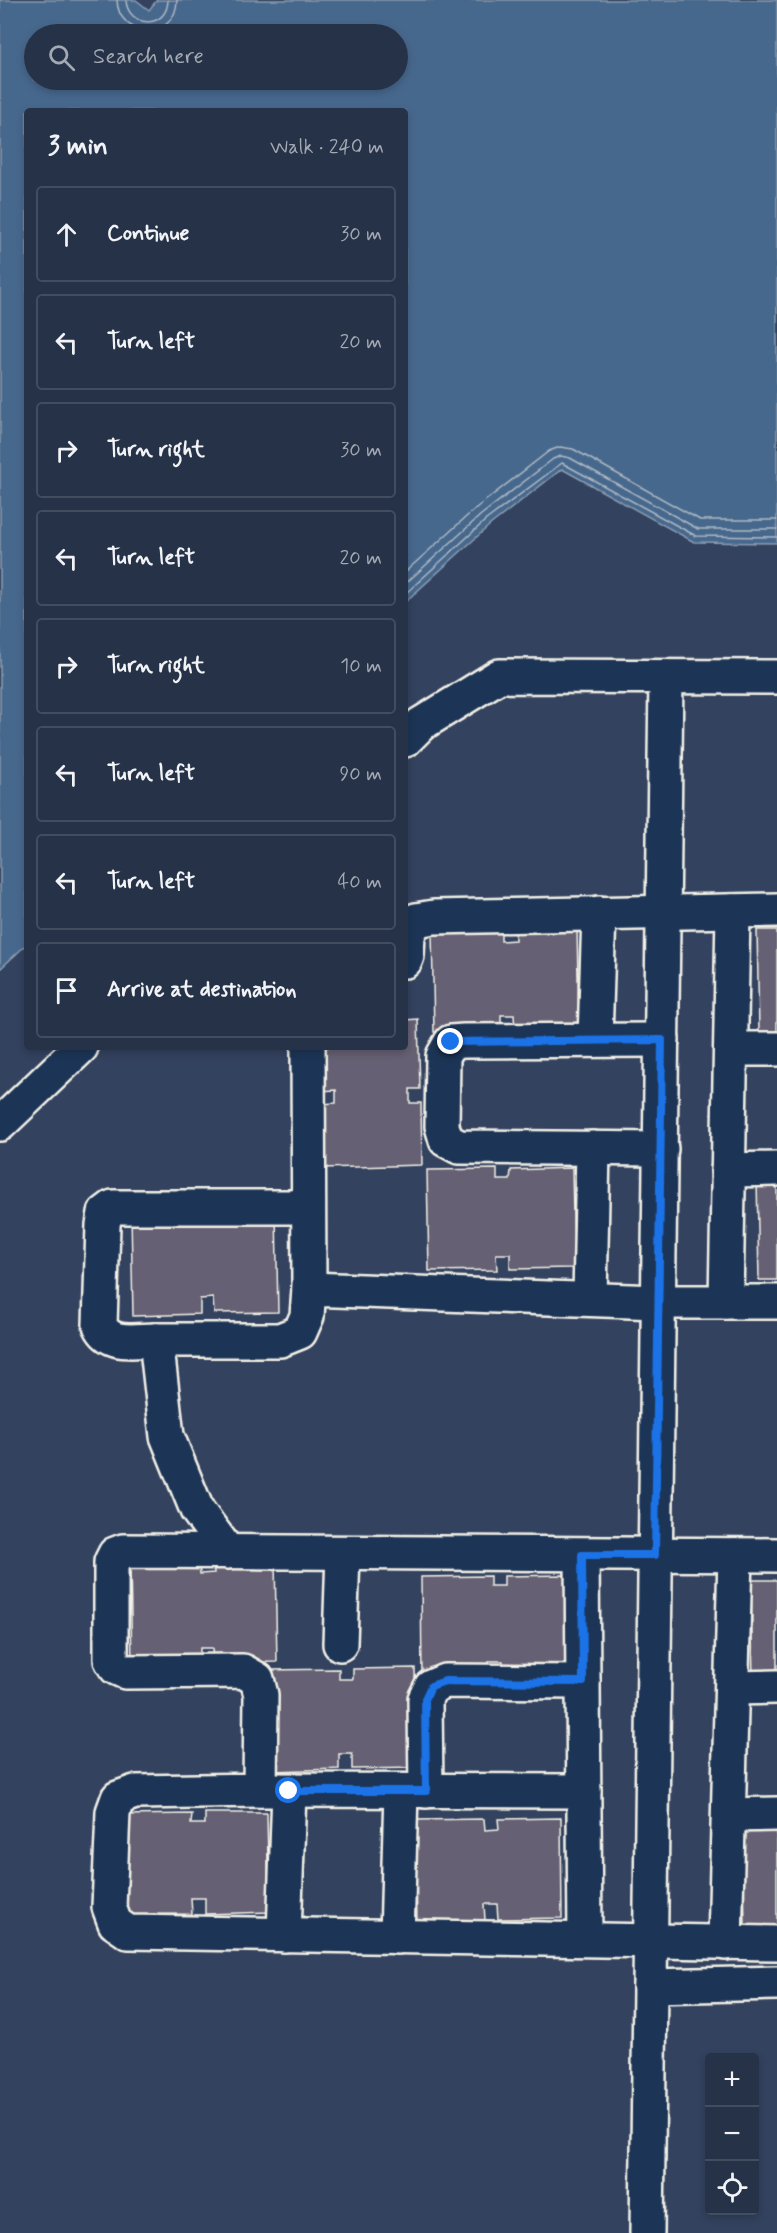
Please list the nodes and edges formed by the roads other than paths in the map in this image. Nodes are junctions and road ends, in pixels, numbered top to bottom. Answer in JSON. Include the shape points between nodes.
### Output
{"nodes":[{"id":1,"x":666,"y":677,"type":"junction"},
{"id":2,"x":777,"y":677,"type":"edge"},
{"id":3,"x":408,"y":737,"type":"edge"},
{"id":4,"x":777,"y":910,"type":"edge"},
{"id":5,"x":733,"y":911,"type":"junction"},
{"id":6,"x":663,"y":912,"type":"junction"},
{"id":7,"x":599,"y":913,"type":"junction"},
{"id":8,"x":408,"y":934,"type":"edge"},
{"id":9,"x":408,"y":934,"type":"edge"},
{"id":10,"x":408,"y":956,"type":"edge"},
{"id":11,"x":595,"y":1040,"type":"junction"},
{"id":12,"x":662,"y":1040,"type":"junction"},
{"id":13,"x":731,"y":1048,"type":"junction"},
{"id":14,"x":777,"y":1049,"type":"edge"},
{"id":15,"x":78,"y":1050,"type":"edge"},
{"id":16,"x":308,"y":1050,"type":"edge"},
{"id":17,"x":0,"y":1124,"type":"edge"},
{"id":18,"x":592,"y":1148,"type":"junction"},
{"id":19,"x":661,"y":1149,"type":"junction"},
{"id":20,"x":777,"y":1169,"type":"edge"},
{"id":21,"x":728,"y":1170,"type":"junction"},
{"id":22,"x":308,"y":1207,"type":"junction"},
{"id":23,"x":309,"y":1289,"type":"junction"},
{"id":24,"x":590,"y":1299,"type":"junction"},
{"id":25,"x":658,"y":1302,"type":"junction"},
{"id":26,"x":726,"y":1302,"type":"junction"},
{"id":27,"x":777,"y":1302,"type":"edge"},
{"id":28,"x":156,"y":1340,"type":"junction"},
{"id":29,"x":228,"y":1552,"type":"junction"},
{"id":30,"x":343,"y":1553,"type":"junction"},
{"id":31,"x":582,"y":1555,"type":"junction"},
{"id":32,"x":655,"y":1555,"type":"junction"},
{"id":33,"x":735,"y":1555,"type":"junction"},
{"id":34,"x":777,"y":1555,"type":"edge"},
{"id":35,"x":340,"y":1644,"type":"dead end"},
{"id":36,"x":583,"y":1682,"type":"junction"},
{"id":37,"x":777,"y":1687,"type":"edge"},
{"id":38,"x":732,"y":1688,"type":"junction"},
{"id":39,"x":274,"y":1791,"type":"junction"},
{"id":40,"x":413,"y":1791,"type":"junction"},
{"id":41,"x":584,"y":1791,"type":"junction"},
{"id":42,"x":777,"y":1814,"type":"edge"},
{"id":43,"x":729,"y":1815,"type":"junction"},
{"id":44,"x":284,"y":1935,"type":"junction"},
{"id":45,"x":397,"y":1937,"type":"junction"},
{"id":46,"x":585,"y":1939,"type":"junction"},
{"id":47,"x":650,"y":1940,"type":"junction"},
{"id":48,"x":725,"y":1943,"type":"junction"},
{"id":49,"x":777,"y":1943,"type":"edge"},
{"id":50,"x":777,"y":1983,"type":"edge"},
{"id":51,"x":650,"y":1986,"type":"junction"},
{"id":52,"x":647,"y":2233,"type":"edge"}],
"edges":[{"from":1,"to":2,"type":"street"},
{"from":1,"to":3,"type":"street","via":[[499,676],[421,724]]},
{"from":1,"to":6,"type":"street"},
{"from":4,"to":5,"type":"street"},
{"from":5,"to":6,"type":"street"},
{"from":5,"to":13,"type":"street"},
{"from":6,"to":7,"type":"street"},
{"from":6,"to":12,"type":"street"},
{"from":7,"to":9,"type":"street","via":[[434,917],[416,920]]},
{"from":7,"to":11,"type":"street"},
{"from":8,"to":10,"type":"street"},
{"from":11,"to":12,"type":"street"},
{"from":11,"to":18,"type":"street","via":[[451,1042],[443,1056],[442,1126],[446,1140],[459,1147]]},
{"from":12,"to":19,"type":"street"},
{"from":13,"to":14,"type":"street"},
{"from":13,"to":21,"type":"street"},
{"from":15,"to":17,"type":"street"},
{"from":16,"to":22,"type":"street"},
{"from":18,"to":19,"type":"street"},
{"from":18,"to":24,"type":"street"},
{"from":19,"to":25,"type":"street"},
{"from":20,"to":21,"type":"street"},
{"from":21,"to":26,"type":"street"},
{"from":22,"to":23,"type":"street"},
{"from":22,"to":28,"type":"street","via":[[113,1207],[105,1214],[100,1325],[113,1340]]},
{"from":23,"to":24,"type":"street"},
{"from":23,"to":28,"type":"street","via":[[307,1316],[300,1332],[280,1340]]},
{"from":24,"to":25,"type":"street"},
{"from":25,"to":26,"type":"street"},
{"from":25,"to":32,"type":"street"},
{"from":26,"to":27,"type":"street"},
{"from":28,"to":29,"type":"street","via":[[167,1436],[197,1510]]},
{"from":29,"to":30,"type":"street"},
{"from":29,"to":39,"type":"street","via":[[115,1554],[111,1562],[111,1660],[124,1672],[243,1671],[257,1679]]},
{"from":30,"to":31,"type":"street"},
{"from":30,"to":35,"type":"street"},
{"from":31,"to":32,"type":"street"},
{"from":31,"to":36,"type":"street"},
{"from":32,"to":33,"type":"street"},
{"from":32,"to":47,"type":"street"},
{"from":33,"to":34,"type":"street"},
{"from":33,"to":38,"type":"street"},
{"from":36,"to":40,"type":"street","via":[[445,1681],[431,1686],[425,1699]]},
{"from":36,"to":41,"type":"street"},
{"from":37,"to":38,"type":"street"},
{"from":38,"to":43,"type":"street"},
{"from":39,"to":40,"type":"street"},
{"from":39,"to":44,"type":"street"},
{"from":39,"to":44,"type":"street","via":[[135,1792],[118,1798],[113,1812],[109,1907],[115,1923],[128,1932]]},
{"from":40,"to":41,"type":"street"},
{"from":40,"to":45,"type":"street"},
{"from":41,"to":46,"type":"street"},
{"from":42,"to":43,"type":"street"},
{"from":43,"to":48,"type":"street"},
{"from":44,"to":45,"type":"street"},
{"from":45,"to":46,"type":"street"},
{"from":46,"to":47,"type":"street"},
{"from":47,"to":48,"type":"street"},
{"from":47,"to":51,"type":"street"},
{"from":48,"to":49,"type":"street"},
{"from":50,"to":51,"type":"street"},
{"from":51,"to":52,"type":"street"}]}
